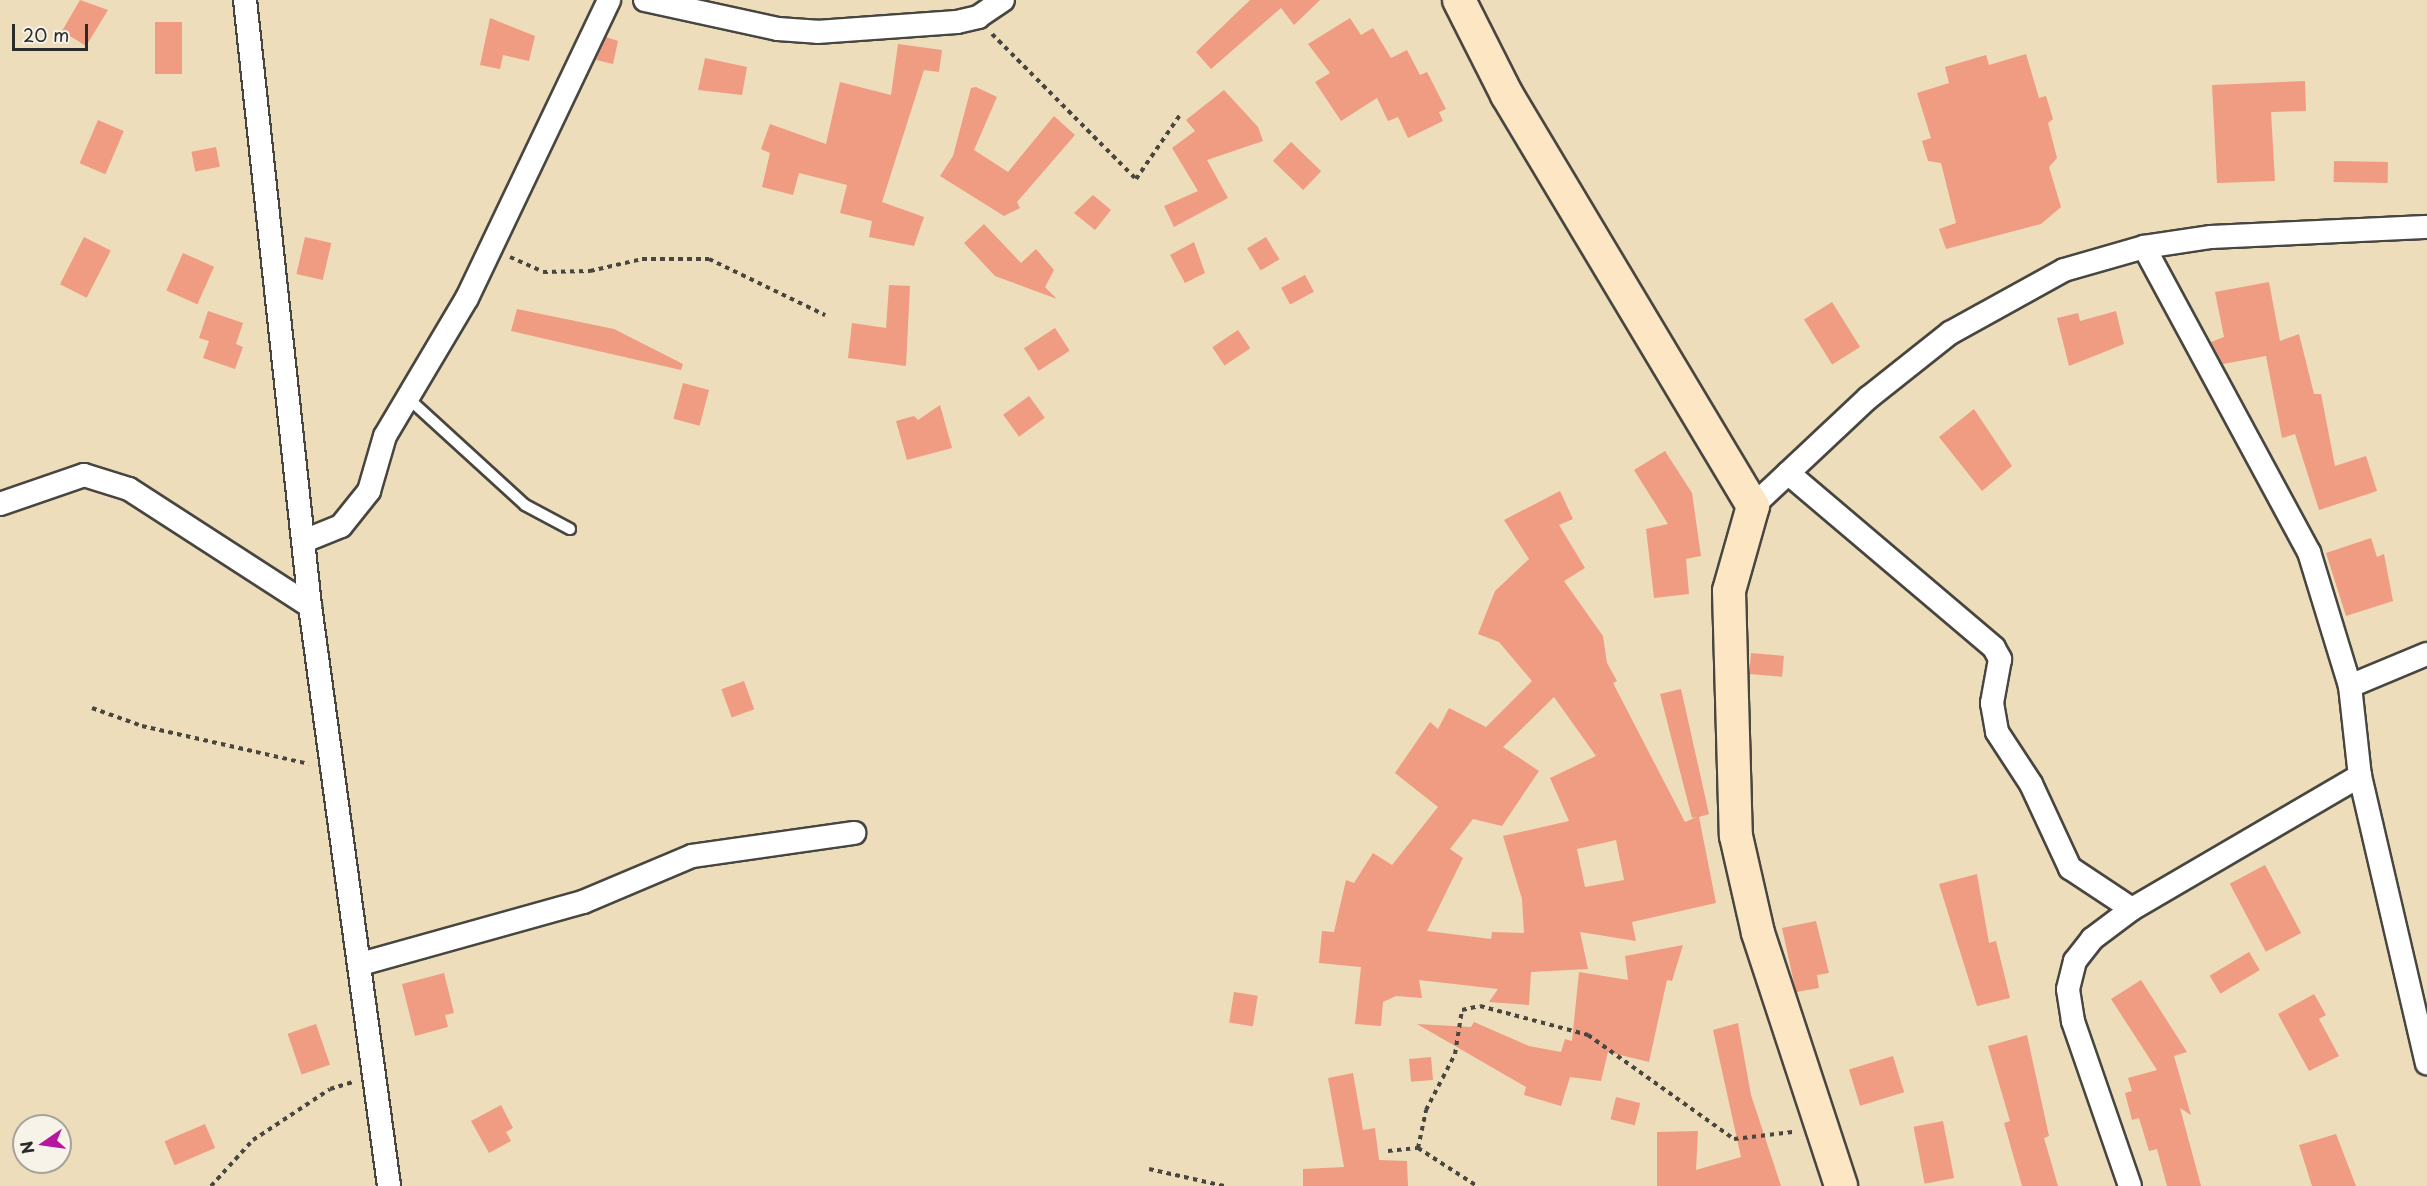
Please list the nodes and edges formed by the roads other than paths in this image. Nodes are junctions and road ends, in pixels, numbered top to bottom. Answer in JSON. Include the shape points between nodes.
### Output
{"nodes":[{"id":1,"x":245,"y":0,"type":"edge"},
{"id":2,"x":609,"y":0,"type":"edge"},
{"id":3,"x":645,"y":0,"type":"edge"},
{"id":4,"x":1003,"y":0,"type":"edge"},
{"id":5,"x":1459,"y":0,"type":"edge"},
{"id":6,"x":2427,"y":227,"type":"edge"},
{"id":7,"x":2144,"y":248,"type":"junction"},
{"id":8,"x":409,"y":399,"type":"junction"},
{"id":9,"x":1788,"y":473,"type":"junction"},
{"id":10,"x":0,"y":504,"type":"edge"},
{"id":11,"x":1753,"y":506,"type":"junction"},
{"id":12,"x":570,"y":529,"type":"dead end"},
{"id":13,"x":304,"y":541,"type":"junction"},
{"id":14,"x":310,"y":606,"type":"junction"},
{"id":15,"x":2427,"y":654,"type":"edge"},
{"id":16,"x":2350,"y":686,"type":"junction"},
{"id":17,"x":2360,"y":776,"type":"junction"},
{"id":18,"x":854,"y":833,"type":"dead end"},
{"id":19,"x":2132,"y":909,"type":"junction"},
{"id":20,"x":361,"y":964,"type":"junction"},
{"id":21,"x":2427,"y":1063,"type":"edge"},
{"id":22,"x":389,"y":1186,"type":"edge"},
{"id":23,"x":1841,"y":1186,"type":"edge"},
{"id":24,"x":2130,"y":1186,"type":"edge"}],
"edges":[{"from":1,"to":13,"type":"street"},
{"from":2,"to":8,"type":"street","via":[[489,247]]},
{"from":3,"to":4,"type":"street","via":[[778,29],[817,32],[978,17]]},
{"from":5,"to":11,"type":"street","via":[[1507,95]]},
{"from":6,"to":7,"type":"street","via":[[2211,237]]},
{"from":7,"to":9,"type":"street","via":[[2064,270],[1950,333],[1868,398]]},
{"from":7,"to":16,"type":"street","via":[[2271,486],[2298,524]]},
{"from":8,"to":12,"type":"lane","via":[[525,505]]},
{"from":8,"to":13,"type":"street","via":[[385,436],[369,490],[354,514],[328,535]]},
{"from":9,"to":11,"type":"street"},
{"from":9,"to":19,"type":"street","via":[[1994,648],[2000,659],[1992,703],[1997,732],[2031,784],[2070,868]]},
{"from":10,"to":14,"type":"street","via":[[84,475],[129,489]]},
{"from":11,"to":23,"type":"street","via":[[1737,546],[1729,591],[1736,836],[1758,933]]},
{"from":13,"to":14,"type":"street"},
{"from":14,"to":20,"type":"street"},
{"from":15,"to":16,"type":"street"},
{"from":16,"to":17,"type":"street"},
{"from":17,"to":19,"type":"street"},
{"from":17,"to":21,"type":"street"},
{"from":18,"to":20,"type":"street","via":[[692,856],[583,902]]},
{"from":19,"to":24,"type":"street","via":[[2092,939],[2074,961],[2068,989],[2073,1021]]},
{"from":20,"to":22,"type":"street"}]}
